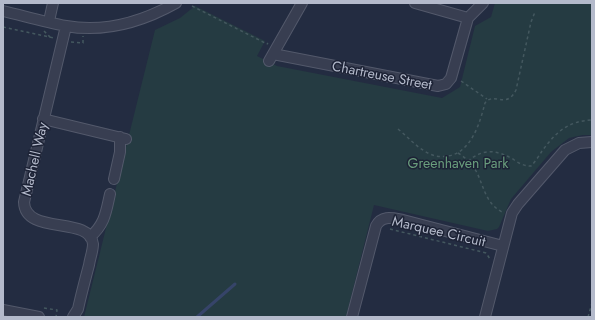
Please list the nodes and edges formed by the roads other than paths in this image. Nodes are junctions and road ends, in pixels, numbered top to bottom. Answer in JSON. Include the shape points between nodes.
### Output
{"nodes":[{"id":1,"x":53,"y":3,"type":"edge"},
{"id":2,"x":176,"y":3,"type":"edge"},
{"id":3,"x":302,"y":3,"type":"edge"},
{"id":4,"x":414,"y":3,"type":"edge"},
{"id":5,"x":483,"y":3,"type":"edge"},
{"id":6,"x":3,"y":11,"type":"edge"},
{"id":7,"x":468,"y":18,"type":"junction"},
{"id":8,"x":49,"y":21,"type":"junction"},
{"id":9,"x":66,"y":26,"type":"junction"},
{"id":10,"x":43,"y":119,"type":"junction"},
{"id":11,"x":592,"y":142,"type":"edge"},
{"id":12,"x":114,"y":179,"type":"dead end"},
{"id":13,"x":110,"y":194,"type":"dead end"},
{"id":14,"x":90,"y":237,"type":"junction"},
{"id":15,"x":503,"y":246,"type":"junction"},
{"id":16,"x":3,"y":310,"type":"edge"},
{"id":17,"x":39,"y":317,"type":"edge"},
{"id":18,"x":73,"y":317,"type":"edge"},
{"id":19,"x":352,"y":317,"type":"edge"},
{"id":20,"x":485,"y":317,"type":"edge"}],
"edges":[{"from":1,"to":8,"type":"street"},
{"from":2,"to":9,"type":"street","via":[[156,14],[131,22],[105,27]]},
{"from":3,"to":7,"type":"street","name":"Chartreuse Street","via":[[271,57],[438,86],[446,84],[452,78]]},
{"from":4,"to":7,"type":"street"},
{"from":5,"to":7,"type":"street"},
{"from":6,"to":8,"type":"street"},
{"from":8,"to":9,"type":"street"},
{"from":9,"to":10,"type":"street","name":"Machell Way"},
{"from":10,"to":12,"type":"street","via":[[123,138]]},
{"from":10,"to":14,"type":"street","name":"Machell Way","via":[[24,198],[25,210],[34,219],[81,230]]},
{"from":11,"to":15,"type":"street","via":[[579,143],[565,150],[518,204],[510,216]]},
{"from":13,"to":14,"type":"street","via":[[103,222]]},
{"from":14,"to":18,"type":"street","via":[[93,244],[92,252],[78,309]]},
{"from":15,"to":19,"type":"street","name":"Marquee Circuit","via":[[403,220],[383,219],[376,226]]},
{"from":15,"to":20,"type":"street"},
{"from":16,"to":17,"type":"street"}]}
